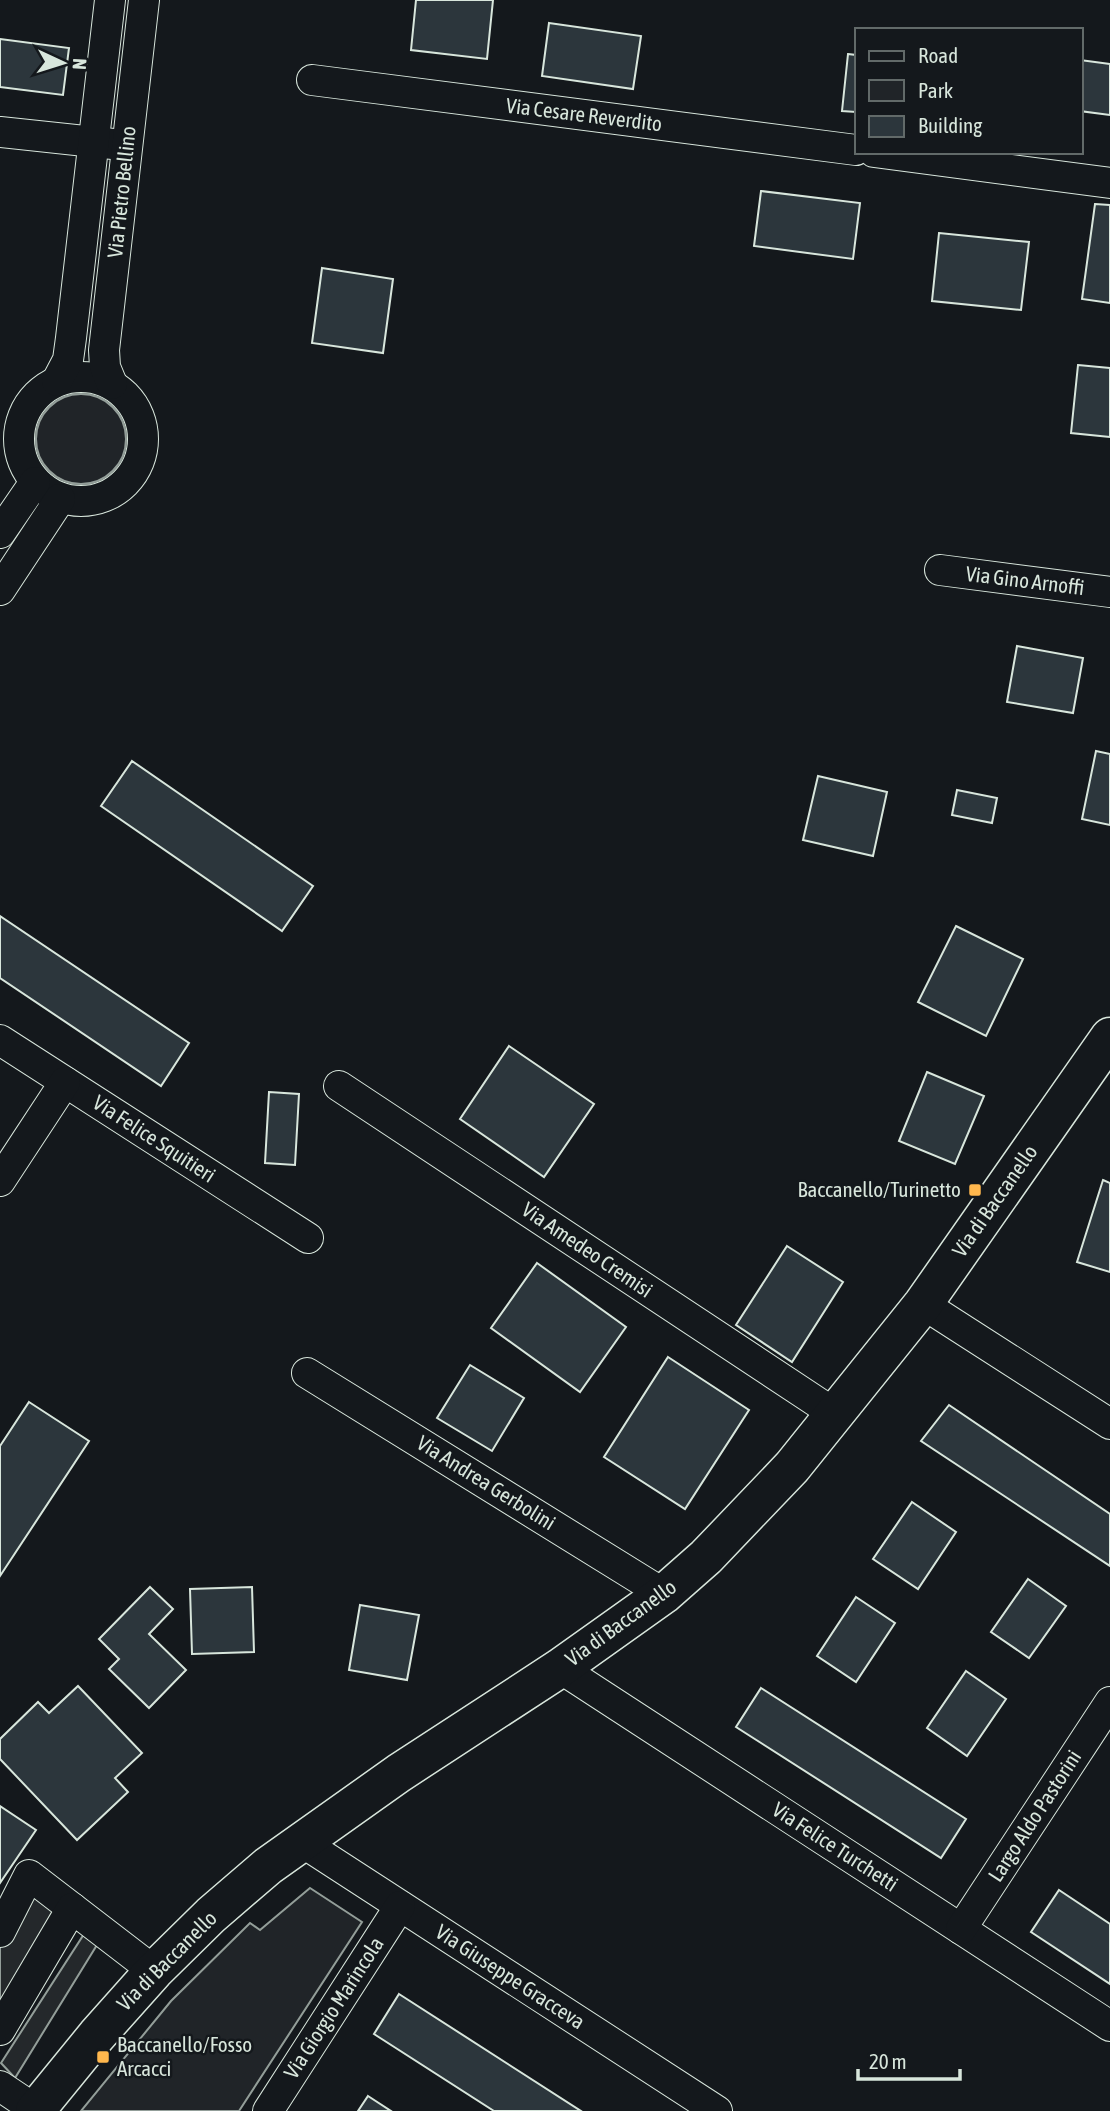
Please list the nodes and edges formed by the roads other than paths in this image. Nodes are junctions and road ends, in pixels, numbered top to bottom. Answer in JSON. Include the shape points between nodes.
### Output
{"nodes":[{"id":1,"x":110,"y":0,"type":"edge"},
{"id":2,"x":144,"y":0,"type":"edge"},
{"id":3,"x":312,"y":80,"type":"dead end"},
{"id":4,"x":0,"y":132,"type":"edge"},
{"id":5,"x":94,"y":142,"type":"junction"},
{"id":6,"x":128,"y":146,"type":"junction"},
{"id":7,"x":855,"y":150,"type":"edge"},
{"id":8,"x":889,"y":154,"type":"edge"},
{"id":9,"x":1110,"y":183,"type":"edge"},
{"id":10,"x":57,"y":381,"type":"junction"},
{"id":11,"x":111,"y":384,"type":"junction"},
{"id":12,"x":35,"y":482,"type":"junction"},
{"id":13,"x":60,"y":499,"type":"junction"},
{"id":14,"x":0,"y":533,"type":"edge"},
{"id":15,"x":940,"y":570,"type":"dead end"},
{"id":16,"x":0,"y":590,"type":"edge"},
{"id":17,"x":1110,"y":592,"type":"edge"},
{"id":18,"x":1110,"y":1037,"type":"edge"},
{"id":19,"x":0,"y":1040,"type":"edge"},
{"id":20,"x":65,"y":1082,"type":"junction"},
{"id":21,"x":339,"y":1086,"type":"dead end"},
{"id":22,"x":0,"y":1181,"type":"edge"},
{"id":23,"x":308,"y":1238,"type":"dead end"},
{"id":24,"x":923,"y":1304,"type":"junction"},
{"id":25,"x":307,"y":1373,"type":"dead end"},
{"id":26,"x":835,"y":1413,"type":"junction"},
{"id":27,"x":1110,"y":1424,"type":"edge"},
{"id":28,"x":664,"y":1594,"type":"junction"},
{"id":29,"x":560,"y":1668,"type":"junction"},
{"id":30,"x":1110,"y":1702,"type":"edge"},
{"id":31,"x":302,"y":1842,"type":"junction"},
{"id":32,"x":400,"y":1906,"type":"junction"},
{"id":33,"x":72,"y":1908,"type":"junction"},
{"id":34,"x":961,"y":1930,"type":"junction"},
{"id":35,"x":0,"y":1932,"type":"edge"},
{"id":36,"x":154,"y":1971,"type":"junction"},
{"id":37,"x":1110,"y":2026,"type":"edge"},
{"id":38,"x":0,"y":2030,"type":"edge"},
{"id":39,"x":0,"y":2086,"type":"edge"},
{"id":40,"x":35,"y":2110,"type":"edge"},
{"id":41,"x":268,"y":2111,"type":"edge"},
{"id":42,"x":717,"y":2111,"type":"edge"}],
"edges":[{"from":1,"to":5,"type":"street","name":"Via Pietro Bellino"},
{"from":2,"to":6,"type":"street","name":"Via Pietro Bellino"},
{"from":3,"to":7,"type":"street","name":"Via Cesare Reverdito"},
{"from":4,"to":5,"type":"street"},
{"from":5,"to":6,"type":"street"},
{"from":5,"to":10,"type":"street","name":"Via Pietro Bellino","via":[[69,354]]},
{"from":6,"to":11,"type":"street","name":"Via Pietro Bellino","via":[[104,350]]},
{"from":8,"to":9,"type":"street"},
{"from":10,"to":11,"type":"street","via":[[93,377]]},
{"from":10,"to":12,"type":"street","via":[[28,405],[19,430],[20,454]]},
{"from":11,"to":13,"type":"street","via":[[125,393],[137,410],[143,430],[143,451],[136,470],[125,485],[109,495],[82,502]]},
{"from":12,"to":13,"type":"street"},
{"from":12,"to":14,"type":"street"},
{"from":13,"to":16,"type":"street"},
{"from":15,"to":17,"type":"street","name":"Via Gino Arnoffi"},
{"from":18,"to":24,"type":"street","name":"Via di Baccanello"},
{"from":19,"to":20,"type":"street","name":"Via Felice Squitieri"},
{"from":20,"to":22,"type":"street"},
{"from":20,"to":23,"type":"street","name":"Via Felice Squitieri"},
{"from":21,"to":26,"type":"street","name":"Via Amedeo Cremisi"},
{"from":24,"to":26,"type":"street","name":"Via di Baccanello"},
{"from":24,"to":27,"type":"street"},
{"from":25,"to":28,"type":"street","name":"Via Andrea Gerbolini"},
{"from":26,"to":28,"type":"street","name":"Via di Baccanello","via":[[750,1514]]},
{"from":28,"to":29,"type":"street","name":"Via di Baccanello"},
{"from":29,"to":31,"type":"street","name":"Via di Baccanello","via":[[398,1773]]},
{"from":29,"to":34,"type":"street","name":"Via Felice Turchetti"},
{"from":30,"to":34,"type":"street","name":"Largo Aldo Pastorini"},
{"from":31,"to":32,"type":"street","name":"Via Giuseppe Gracceva"},
{"from":31,"to":36,"type":"street","name":"Via di Baccanello","via":[[211,1915]]},
{"from":32,"to":41,"type":"street","name":"Via Giorgio Marincola"},
{"from":32,"to":42,"type":"street","name":"Via Giuseppe Gracceva"},
{"from":33,"to":35,"type":"street","via":[[29,1875]]},
{"from":33,"to":36,"type":"street"},
{"from":33,"to":38,"type":"street"},
{"from":34,"to":37,"type":"street","name":"Via Felice Turchetti"},
{"from":36,"to":40,"type":"street","name":"Via di Baccanello"},
{"from":39,"to":40,"type":"street"}]}
